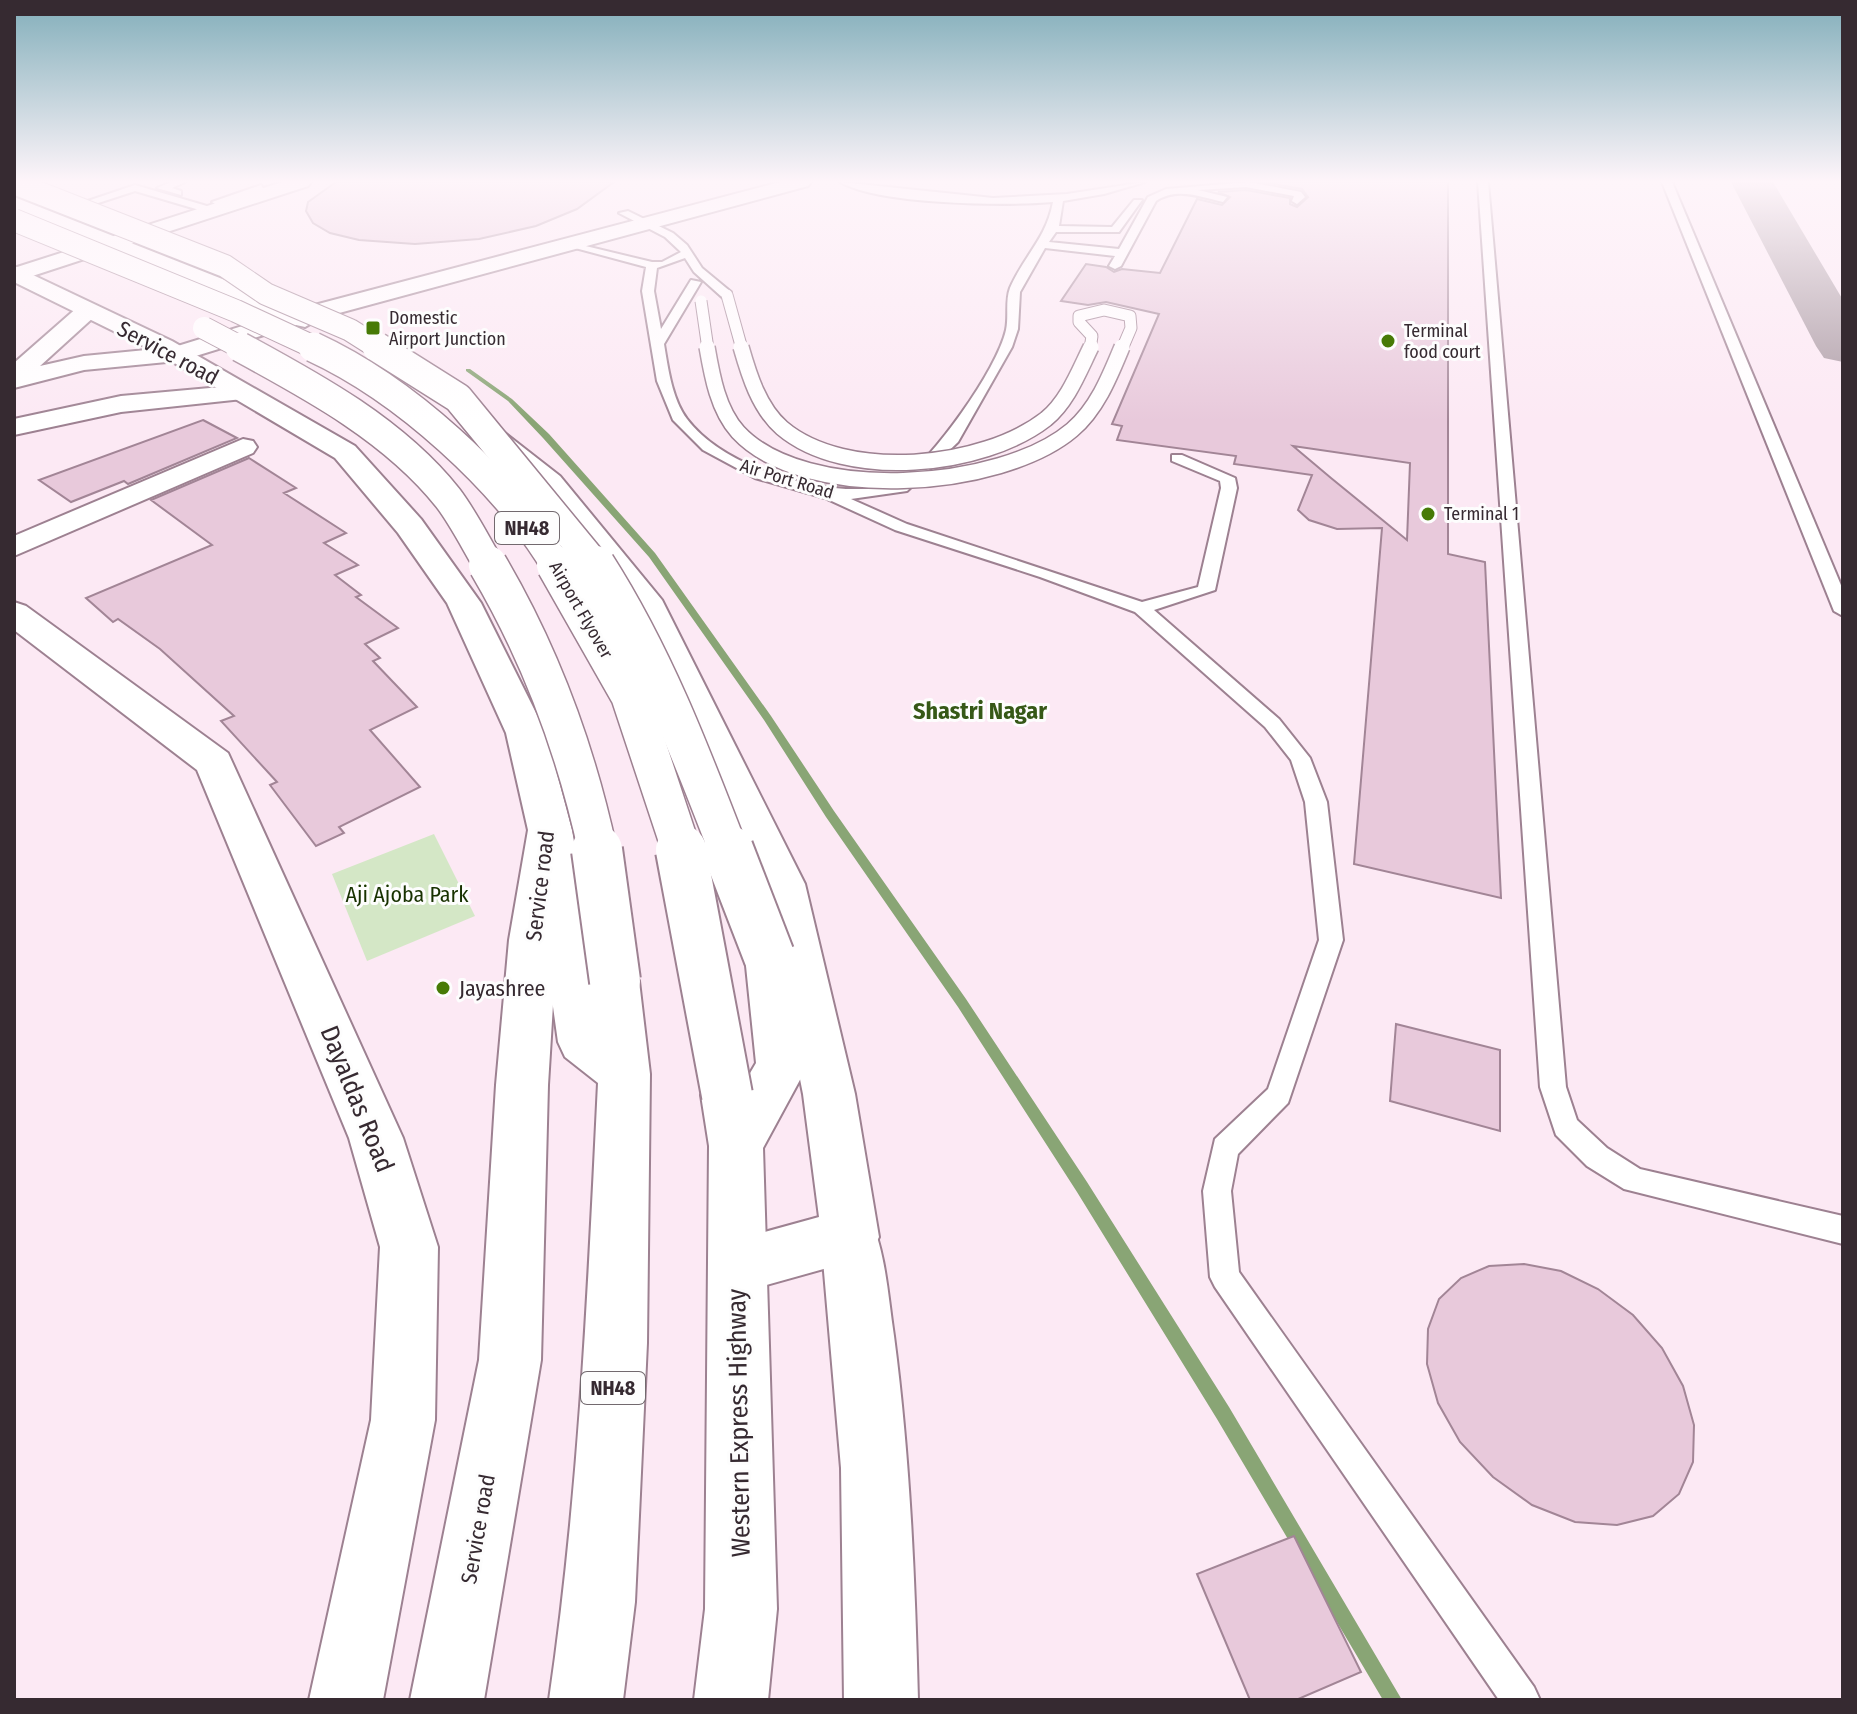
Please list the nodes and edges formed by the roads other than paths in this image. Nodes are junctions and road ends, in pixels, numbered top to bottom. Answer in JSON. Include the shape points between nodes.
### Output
{"nodes":[{"id":1,"x":36,"y":262,"type":"edge"},
{"id":2,"x":123,"y":262,"type":"edge"},
{"id":3,"x":158,"y":262,"type":"edge"},
{"id":4,"x":215,"y":262,"type":"edge"},
{"id":5,"x":457,"y":262,"type":"edge"},
{"id":6,"x":498,"y":262,"type":"edge"},
{"id":7,"x":639,"y":262,"type":"edge"},
{"id":8,"x":670,"y":262,"type":"edge"},
{"id":9,"x":691,"y":262,"type":"edge"},
{"id":10,"x":1028,"y":262,"type":"edge"},
{"id":11,"x":1117,"y":262,"type":"edge"},
{"id":12,"x":1489,"y":262,"type":"edge"},
{"id":13,"x":1700,"y":262,"type":"edge"},
{"id":14,"x":652,"y":265,"type":"junction"},
{"id":15,"x":1115,"y":266,"type":"dead end"},
{"id":16,"x":15,"y":267,"type":"edge"},
{"id":17,"x":696,"y":276,"type":"junction"},
{"id":18,"x":87,"y":311,"type":"junction"},
{"id":19,"x":287,"y":312,"type":"junction"},
{"id":20,"x":659,"y":342,"type":"junction"},
{"id":21,"x":170,"y":350,"type":"junction"},
{"id":22,"x":14,"y":378,"type":"edge"},
{"id":23,"x":243,"y":393,"type":"junction"},
{"id":24,"x":14,"y":427,"type":"edge"},
{"id":25,"x":243,"y":447,"type":"dead end"},
{"id":26,"x":1177,"y":458,"type":"dead end"},
{"id":27,"x":830,"y":495,"type":"junction"},
{"id":28,"x":14,"y":547,"type":"edge"},
{"id":29,"x":1141,"y":608,"type":"junction"},
{"id":30,"x":1843,"y":611,"type":"edge"},
{"id":31,"x":14,"y":613,"type":"edge"},
{"id":32,"x":550,"y":830,"type":"junction"},
{"id":33,"x":624,"y":1074,"type":"junction"},
{"id":34,"x":732,"y":1120,"type":"junction"},
{"id":35,"x":1843,"y":1230,"type":"edge"},
{"id":36,"x":850,"y":1237,"type":"junction"},
{"id":37,"x":738,"y":1265,"type":"junction"},
{"id":38,"x":346,"y":1700,"type":"edge"},
{"id":39,"x":447,"y":1700,"type":"edge"},
{"id":40,"x":586,"y":1700,"type":"edge"},
{"id":41,"x":731,"y":1700,"type":"edge"},
{"id":42,"x":881,"y":1700,"type":"edge"},
{"id":43,"x":1521,"y":1700,"type":"edge"}],
"edges":[{"from":1,"to":16,"type":"main road"},
{"from":2,"to":34,"type":"main road","name":"Airport Flyover","number":"NH48","bridge":true,"via":[[322,351],[406,401],[485,474],[554,562],[630,695],[684,859]]},
{"from":3,"to":19,"type":"main road"},
{"from":4,"to":34,"type":"main road","bridge":true,"via":[[266,294],[350,330],[458,398],[597,566],[645,649],[689,747],[769,956],[782,1065]]},
{"from":5,"to":19,"type":"main road"},
{"from":6,"to":19,"type":"main road"},
{"from":7,"to":14,"type":"lane"},
{"from":8,"to":14,"type":"lane"},
{"from":9,"to":17,"type":"lane"},
{"from":10,"to":27,"type":"lane","name":"Air Port Road","via":[[1014,292],[1006,347],[953,439],[902,488]]},
{"from":11,"to":15,"type":"lane"},
{"from":12,"to":35,"type":"lane","via":[[1553,1087],[1561,1114],[1566,1127],[1597,1157],[1634,1180]]},
{"from":13,"to":30,"type":"lane"},
{"from":14,"to":20,"type":"lane","name":"Air Port Road","via":[[648,291]]},
{"from":16,"to":18,"type":"main road","name":"Service road"},
{"from":16,"to":33,"type":"main road","number":"NH48","bridge":true,"via":[[200,325],[361,418],[443,492],[499,580],[560,709],[612,925]]},
{"from":17,"to":17,"type":"lane","bridge":true,"via":[[718,396],[740,433],[776,458],[851,480],[922,480],[993,468],[1043,448],[1071,432],[1090,409],[1131,328],[1130,316],[1121,311],[1079,316],[1092,336],[1091,347],[1048,418],[1022,433],[980,452],[923,464],[858,460],[799,442],[771,416],[751,374],[727,295]]},
{"from":17,"to":20,"type":"lane"},
{"from":18,"to":21,"type":"main road","name":"Service road"},
{"from":18,"to":22,"type":"street"},
{"from":19,"to":21,"type":"main road"},
{"from":19,"to":36,"type":"main road","via":[[358,343],[439,394],[549,482],[645,600],[783,884],[829,1094]]},
{"from":20,"to":27,"type":"lane","name":"Air Port Road","via":[[668,397],[680,420],[708,447],[760,475]]},
{"from":21,"to":22,"type":"street"},
{"from":21,"to":23,"type":"main road","name":"Service road"},
{"from":23,"to":24,"type":"street","via":[[121,404]]},
{"from":23,"to":32,"type":"main road","name":"Service road","via":[[345,452],[410,526],[464,603],[505,682],[526,733]]},
{"from":25,"to":28,"type":"street"},
{"from":26,"to":29,"type":"lane","via":[[1227,478],[1206,590]]},
{"from":27,"to":29,"type":"lane","via":[[901,527]]},
{"from":29,"to":43,"type":"lane","via":[[1272,723],[1300,758],[1316,802],[1331,940],[1279,1095],[1225,1148],[1217,1191],[1225,1277]]},
{"from":31,"to":38,"type":"main road","name":"Dayaldas Road","via":[[214,763],[376,1138],[409,1247],[403,1420]]},
{"from":32,"to":33,"type":"main road","via":[[583,1042]]},
{"from":32,"to":39,"type":"main road","name":"Service road","via":[[533,940],[523,1070],[510,1360]]},
{"from":33,"to":40,"type":"main road","number":"NH48","via":[[616,1343],[599,1602]]},
{"from":34,"to":37,"type":"main road","name":"Western Express Highway","number":"NH48"},
{"from":36,"to":37,"type":"main road"},
{"from":36,"to":42,"type":"main road","via":[[880,1550]]},
{"from":37,"to":41,"type":"main road","name":"Western Express Highway","number":"NH48","via":[[741,1609]]}]}
